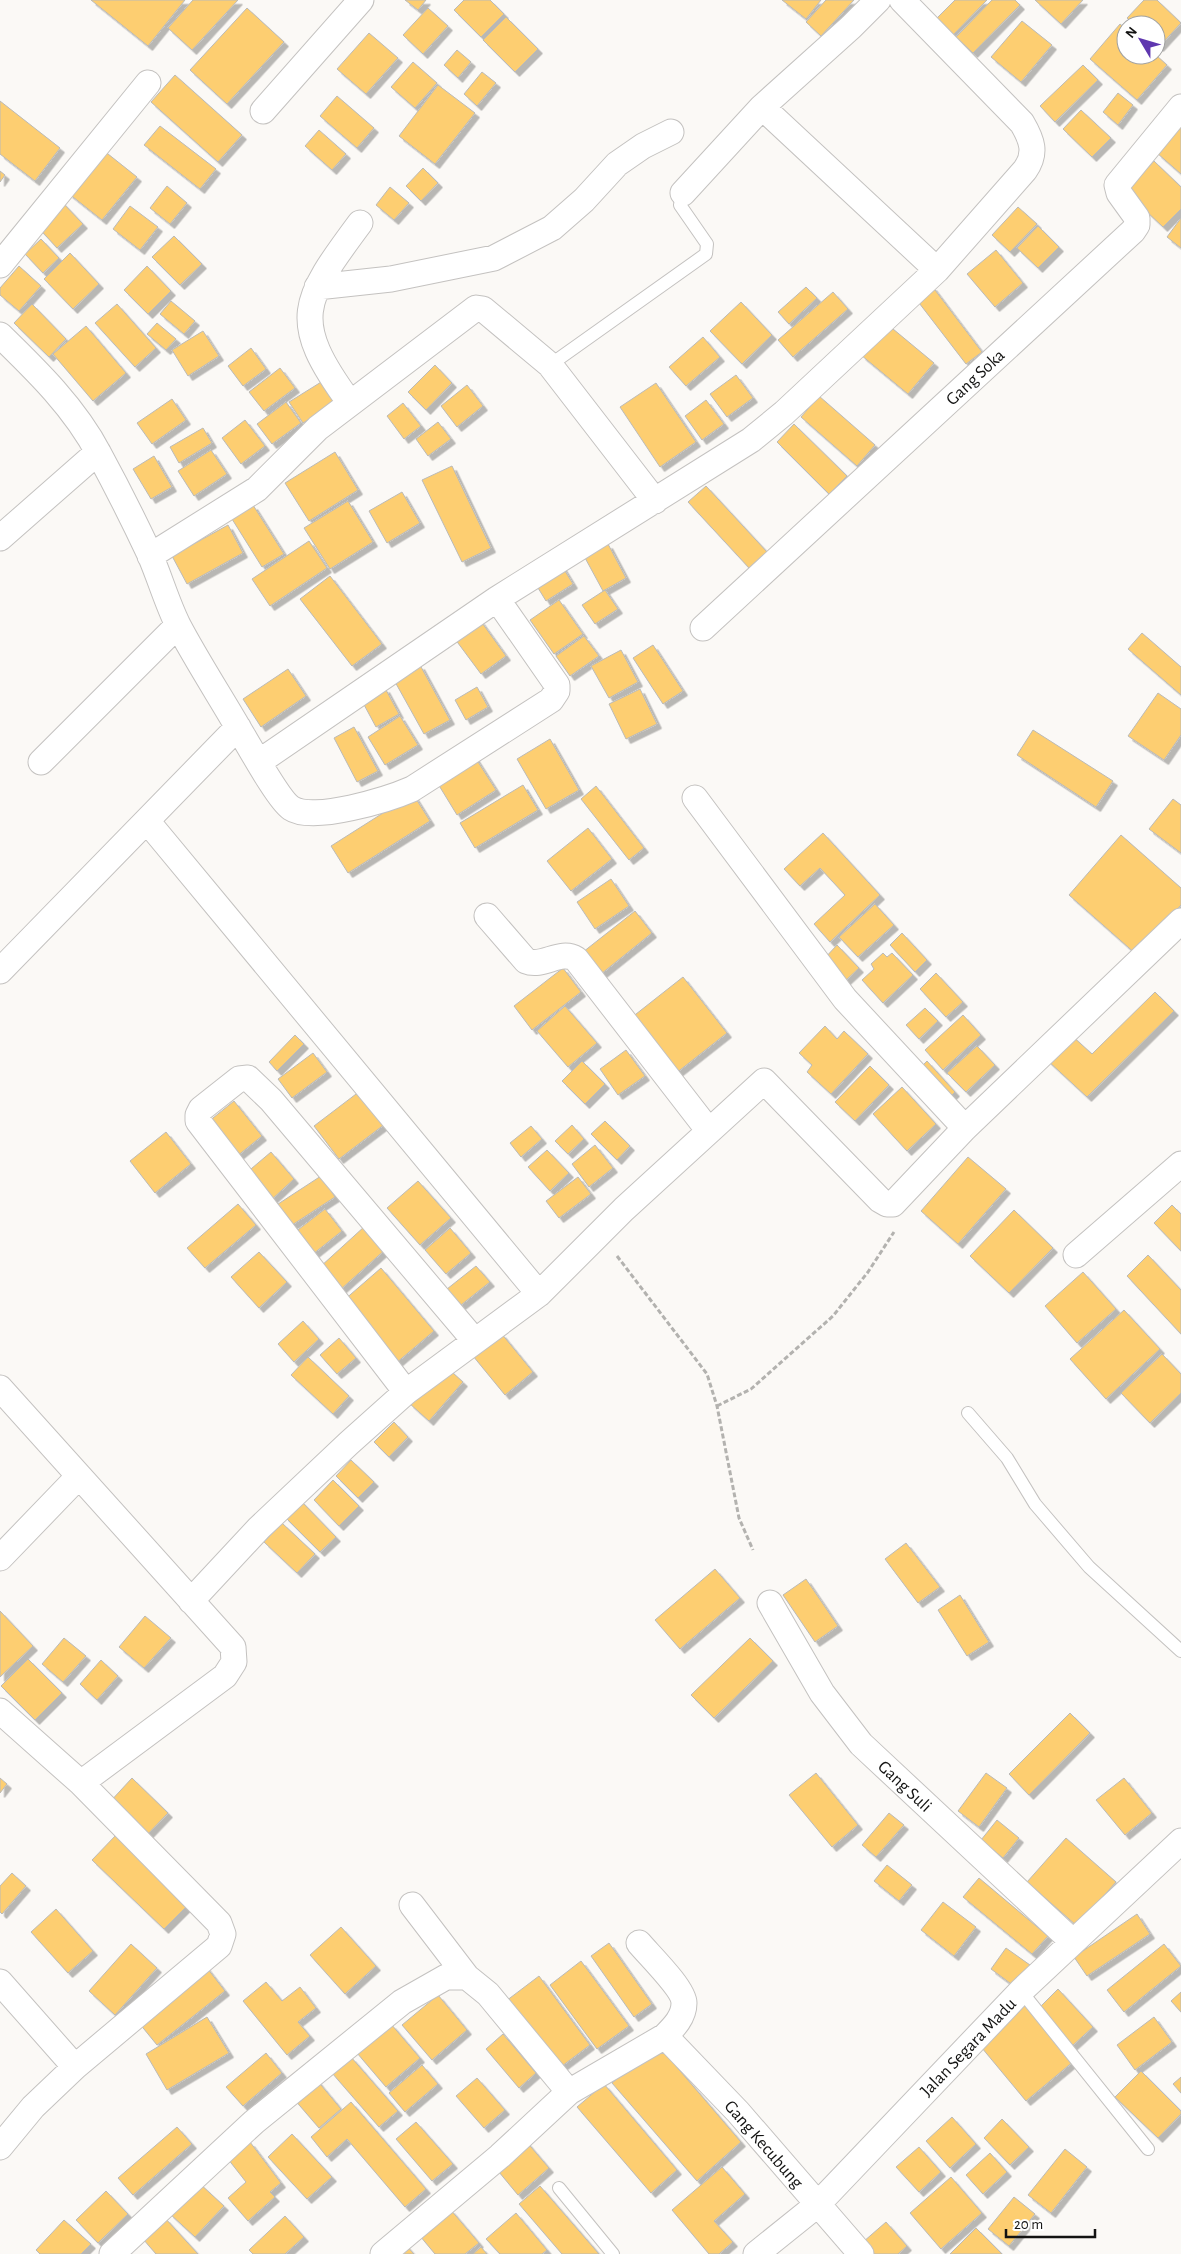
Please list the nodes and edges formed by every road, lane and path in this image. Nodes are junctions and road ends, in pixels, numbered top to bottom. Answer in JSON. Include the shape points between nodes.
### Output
{"nodes":[{"id":1,"x":361,"y":0,"type":"edge"},
{"id":2,"x":878,"y":0,"type":"edge"},
{"id":3,"x":902,"y":0,"type":"edge"},
{"id":4,"x":148,"y":83,"type":"dead end"},
{"id":5,"x":762,"y":107,"type":"junction"},
{"id":6,"x":1181,"y":107,"type":"edge"},
{"id":7,"x":263,"y":111,"type":"dead end"},
{"id":8,"x":670,"y":132,"type":"dead end"},
{"id":9,"x":683,"y":192,"type":"joint"},
{"id":10,"x":360,"y":223,"type":"dead end"},
{"id":11,"x":0,"y":266,"type":"edge"},
{"id":12,"x":937,"y":270,"type":"junction"},
{"id":13,"x":317,"y":288,"type":"junction"},
{"id":14,"x":0,"y":335,"type":"edge"},
{"id":15,"x":550,"y":365,"type":"junction"},
{"id":16,"x":350,"y":403,"type":"junction"},
{"id":17,"x":98,"y":452,"type":"junction"},
{"id":18,"x":655,"y":501,"type":"junction"},
{"id":19,"x":1,"y":536,"type":"edge"},
{"id":20,"x":150,"y":556,"type":"junction"},
{"id":21,"x":497,"y":599,"type":"junction"},
{"id":22,"x":178,"y":625,"type":"junction"},
{"id":23,"x":703,"y":628,"type":"dead end"},
{"id":24,"x":238,"y":727,"type":"junction"},
{"id":25,"x":41,"y":762,"type":"dead end"},
{"id":26,"x":258,"y":762,"type":"junction"},
{"id":27,"x":695,"y":798,"type":"dead end"},
{"id":28,"x":148,"y":821,"type":"junction"},
{"id":29,"x":487,"y":916,"type":"dead end"},
{"id":30,"x":1181,"y":921,"type":"edge"},
{"id":31,"x":0,"y":971,"type":"edge"},
{"id":32,"x":965,"y":1128,"type":"junction"},
{"id":33,"x":709,"y":1132,"type":"junction"},
{"id":34,"x":1181,"y":1164,"type":"edge"},
{"id":35,"x":893,"y":1204,"type":"junction"},
{"id":36,"x":598,"y":1235,"type":"junction"},
{"id":37,"x":1076,"y":1255,"type":"dead end"},
{"id":38,"x":539,"y":1294,"type":"junction"},
{"id":39,"x":474,"y":1340,"type":"junction"},
{"id":40,"x":0,"y":1388,"type":"edge"},
{"id":41,"x":406,"y":1392,"type":"junction"},
{"id":42,"x":717,"y":1406,"type":"junction"},
{"id":43,"x":968,"y":1413,"type":"dead end"},
{"id":44,"x":79,"y":1476,"type":"junction"},
{"id":45,"x":753,"y":1550,"type":"dead end"},
{"id":46,"x":0,"y":1558,"type":"edge"},
{"id":47,"x":191,"y":1601,"type":"junction"},
{"id":48,"x":770,"y":1603,"type":"dead end"},
{"id":49,"x":1181,"y":1651,"type":"edge"},
{"id":50,"x":0,"y":1710,"type":"edge"},
{"id":51,"x":81,"y":1783,"type":"junction"},
{"id":52,"x":1181,"y":1841,"type":"edge"},
{"id":53,"x":412,"y":1905,"type":"dead end"},
{"id":54,"x":1072,"y":1942,"type":"junction"},
{"id":55,"x":639,"y":1943,"type":"dead end"},
{"id":56,"x":467,"y":1977,"type":"junction"},
{"id":57,"x":0,"y":1982,"type":"edge"},
{"id":58,"x":1021,"y":1991,"type":"junction"},
{"id":59,"x":665,"y":2036,"type":"junction"},
{"id":60,"x":75,"y":2067,"type":"junction"},
{"id":61,"x":569,"y":2092,"type":"junction"},
{"id":62,"x":0,"y":2147,"type":"edge"},
{"id":63,"x":1148,"y":2149,"type":"dead end"},
{"id":64,"x":559,"y":2188,"type":"dead end"},
{"id":65,"x":817,"y":2205,"type":"junction"},
{"id":66,"x":112,"y":2254,"type":"edge"},
{"id":67,"x":383,"y":2254,"type":"edge"},
{"id":68,"x":613,"y":2254,"type":"edge"},
{"id":69,"x":756,"y":2254,"type":"edge"},
{"id":70,"x":861,"y":2254,"type":"edge"}],
"edges":[{"from":1,"to":7,"type":"street"},
{"from":2,"to":5,"type":"street"},
{"from":3,"to":12,"type":"street","via":[[1022,123],[1033,150],[1025,170]]},
{"from":4,"to":11,"type":"street"},
{"from":5,"to":9,"type":"street"},
{"from":5,"to":12,"type":"street"},
{"from":6,"to":23,"type":"street","name":"Gang Soka","via":[[1117,185],[1137,218],[1133,231]]},
{"from":8,"to":13,"type":"street","via":[[617,164],[552,228],[494,258],[391,279]]},
{"from":9,"to":15,"type":"lane","via":[[680,205],[707,244],[706,254]]},
{"from":10,"to":13,"type":"street"},
{"from":12,"to":18,"type":"street","via":[[784,413],[751,440]]},
{"from":13,"to":16,"type":"street","via":[[309,312],[310,333],[325,370]]},
{"from":14,"to":17,"type":"street","via":[[42,376]]},
{"from":15,"to":16,"type":"street","via":[[483,309],[476,308]]},
{"from":15,"to":18,"type":"street"},
{"from":16,"to":20,"type":"street","via":[[318,428],[257,489]]},
{"from":17,"to":19,"type":"street"},
{"from":17,"to":20,"type":"street"},
{"from":18,"to":21,"type":"street"},
{"from":20,"to":22,"type":"street"},
{"from":21,"to":26,"type":"street"},
{"from":21,"to":26,"type":"street","via":[[557,684],[554,696],[545,705],[412,789],[358,807],[307,813],[292,808]]},
{"from":22,"to":24,"type":"street"},
{"from":22,"to":25,"type":"street"},
{"from":24,"to":26,"type":"street"},
{"from":24,"to":28,"type":"street"},
{"from":27,"to":32,"type":"street","via":[[845,999]]},
{"from":28,"to":31,"type":"street"},
{"from":28,"to":38,"type":"street"},
{"from":29,"to":33,"type":"street","via":[[526,961],[537,963],[567,956],[576,959]]},
{"from":30,"to":32,"type":"street"},
{"from":32,"to":35,"type":"street"},
{"from":33,"to":35,"type":"street","via":[[764,1081],[880,1200]]},
{"from":33,"to":36,"type":"street"},
{"from":34,"to":37,"type":"street"},
{"from":35,"to":42,"type":"path","via":[[896,1230],[833,1316],[751,1389]]},
{"from":36,"to":38,"type":"street"},
{"from":36,"to":42,"type":"path","via":[[631,1273],[707,1374]]},
{"from":38,"to":39,"type":"street"},
{"from":39,"to":41,"type":"street"},
{"from":39,"to":41,"type":"street","via":[[270,1100],[248,1078],[239,1079],[201,1109],[198,1121]]},
{"from":40,"to":44,"type":"street"},
{"from":41,"to":47,"type":"street","via":[[265,1522]]},
{"from":42,"to":45,"type":"path","via":[[738,1518]]},
{"from":43,"to":49,"type":"lane","via":[[1007,1458],[1035,1504],[1089,1567]]},
{"from":44,"to":46,"type":"street"},
{"from":44,"to":47,"type":"street"},
{"from":47,"to":51,"type":"street","via":[[233,1647],[234,1662],[225,1676]]},
{"from":48,"to":54,"type":"street","name":"Gang Suli","via":[[822,1693],[861,1744]]},
{"from":50,"to":51,"type":"street"},
{"from":51,"to":60,"type":"street","via":[[219,1923],[224,1934],[219,1946]]},
{"from":52,"to":54,"type":"street","name":"Jalan Segara Madu"},
{"from":53,"to":56,"type":"street"},
{"from":54,"to":58,"type":"street","name":"Jalan Segara Madu"},
{"from":55,"to":59,"type":"street","via":[[683,1997],[681,2017]]},
{"from":56,"to":61,"type":"street","via":[[488,1994]]},
{"from":56,"to":66,"type":"street","via":[[446,1977],[402,2002],[254,2122]]},
{"from":57,"to":60,"type":"street"},
{"from":58,"to":63,"type":"lane"},
{"from":58,"to":65,"type":"street","name":"Jalan Segara Madu"},
{"from":59,"to":61,"type":"street"},
{"from":59,"to":65,"type":"street","name":"Gang Kecubung","via":[[738,2112]]},
{"from":60,"to":62,"type":"street","via":[[33,2107]]},
{"from":61,"to":67,"type":"street","via":[[500,2156]]},
{"from":64,"to":68,"type":"lane"},
{"from":65,"to":69,"type":"street","name":"Jalan Segara Madu"},
{"from":65,"to":70,"type":"street","name":"Gang Kecubung"}]}
